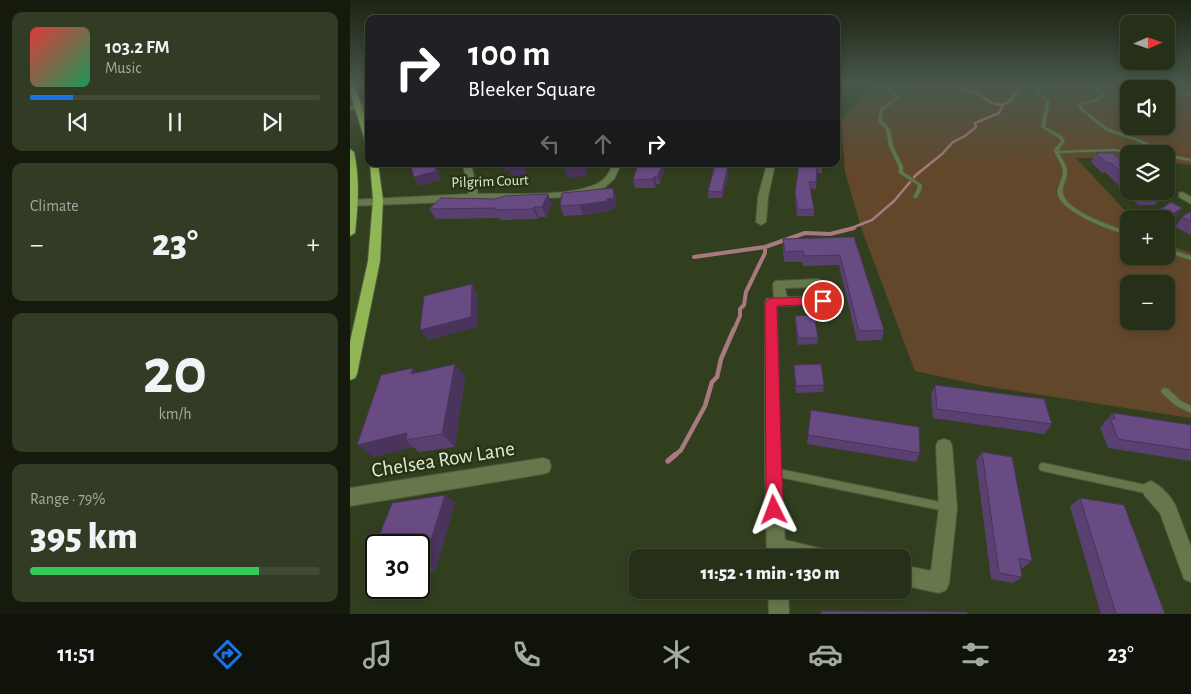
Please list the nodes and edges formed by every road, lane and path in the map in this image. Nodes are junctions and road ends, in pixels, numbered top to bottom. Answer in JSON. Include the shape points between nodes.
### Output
{"nodes":[{"id":1,"x":356,"y":113,"type":"edge"},
{"id":2,"x":881,"y":113,"type":"edge"},
{"id":3,"x":1046,"y":113,"type":"edge"},
{"id":4,"x":1086,"y":113,"type":"edge"},
{"id":5,"x":365,"y":132,"type":"edge"},
{"id":6,"x":1120,"y":151,"type":"edge"},
{"id":7,"x":350,"y":152,"type":"edge"},
{"id":8,"x":1057,"y":152,"type":"junction"},
{"id":9,"x":1191,"y":160,"type":"edge"},
{"id":10,"x":374,"y":167,"type":"edge"},
{"id":11,"x":468,"y":167,"type":"edge"},
{"id":12,"x":616,"y":167,"type":"edge"},
{"id":13,"x":770,"y":167,"type":"edge"},
{"id":14,"x":1182,"y":195,"type":"dead end"},
{"id":15,"x":474,"y":196,"type":"junction"},
{"id":16,"x":915,"y":197,"type":"dead end"},
{"id":17,"x":378,"y":200,"type":"junction"},
{"id":18,"x":1191,"y":201,"type":"edge"},
{"id":19,"x":352,"y":203,"type":"edge"},
{"id":20,"x":761,"y":222,"type":"dead end"},
{"id":21,"x":1120,"y":231,"type":"edge"},
{"id":22,"x":350,"y":233,"type":"edge"},
{"id":23,"x":1175,"y":253,"type":"edge"},
{"id":24,"x":1191,"y":258,"type":"edge"},
{"id":25,"x":776,"y":302,"type":"dead end"},
{"id":26,"x":350,"y":374,"type":"edge"},
{"id":27,"x":1165,"y":390,"type":"dead end"},
{"id":28,"x":1191,"y":410,"type":"edge"},
{"id":29,"x":944,"y":446,"type":"dead end"},
{"id":30,"x":543,"y":466,"type":"dead end"},
{"id":31,"x":1043,"y":467,"type":"dead end"},
{"id":32,"x":772,"y":472,"type":"junction"},
{"id":33,"x":1151,"y":490,"type":"joint"},
{"id":34,"x":350,"y":497,"type":"edge"},
{"id":35,"x":948,"y":508,"type":"junction"},
{"id":36,"x":777,"y":549,"type":"edge"},
{"id":37,"x":1191,"y":572,"type":"edge"},
{"id":38,"x":911,"y":577,"type":"edge"},
{"id":39,"x":778,"y":599,"type":"edge"},
{"id":40,"x":779,"y":614,"type":"edge"}],
"edges":[{"from":1,"to":5,"type":"main road"},
{"from":2,"to":16,"type":"lane","via":[[880,121],[888,129],[901,174],[920,185]]},
{"from":3,"to":8,"type":"lane","via":[[1043,126],[1062,137]]},
{"from":4,"to":9,"type":"lane","via":[[1100,125],[1174,157]]},
{"from":6,"to":8,"type":"lane"},
{"from":7,"to":19,"type":"main road"},
{"from":8,"to":21,"type":"lane","via":[[1065,171],[1060,194],[1063,201],[1090,220]]},
{"from":10,"to":17,"type":"main road"},
{"from":11,"to":15,"type":"street"},
{"from":12,"to":15,"type":"street","name":"Pilgrim Court","via":[[612,177],[592,189]]},
{"from":13,"to":20,"type":"street"},
{"from":14,"to":18,"type":"street"},
{"from":15,"to":17,"type":"street","name":"Pilgrim Court"},
{"from":17,"to":19,"type":"street","name":"Pilgrim Court"},
{"from":17,"to":26,"type":"main road","via":[[374,261]]},
{"from":19,"to":22,"type":"main road"},
{"from":23,"to":24,"type":"lane"},
{"from":25,"to":32,"type":"street"},
{"from":27,"to":28,"type":"lane"},
{"from":29,"to":35,"type":"street"},
{"from":30,"to":34,"type":"street","name":"Chelsea Row Lane"},
{"from":31,"to":33,"type":"lane"},
{"from":32,"to":35,"type":"lane"},
{"from":32,"to":36,"type":"street"},
{"from":33,"to":37,"type":"street","via":[[1167,507]]},
{"from":35,"to":38,"type":"street","via":[[939,583]]},
{"from":39,"to":40,"type":"street"}]}
